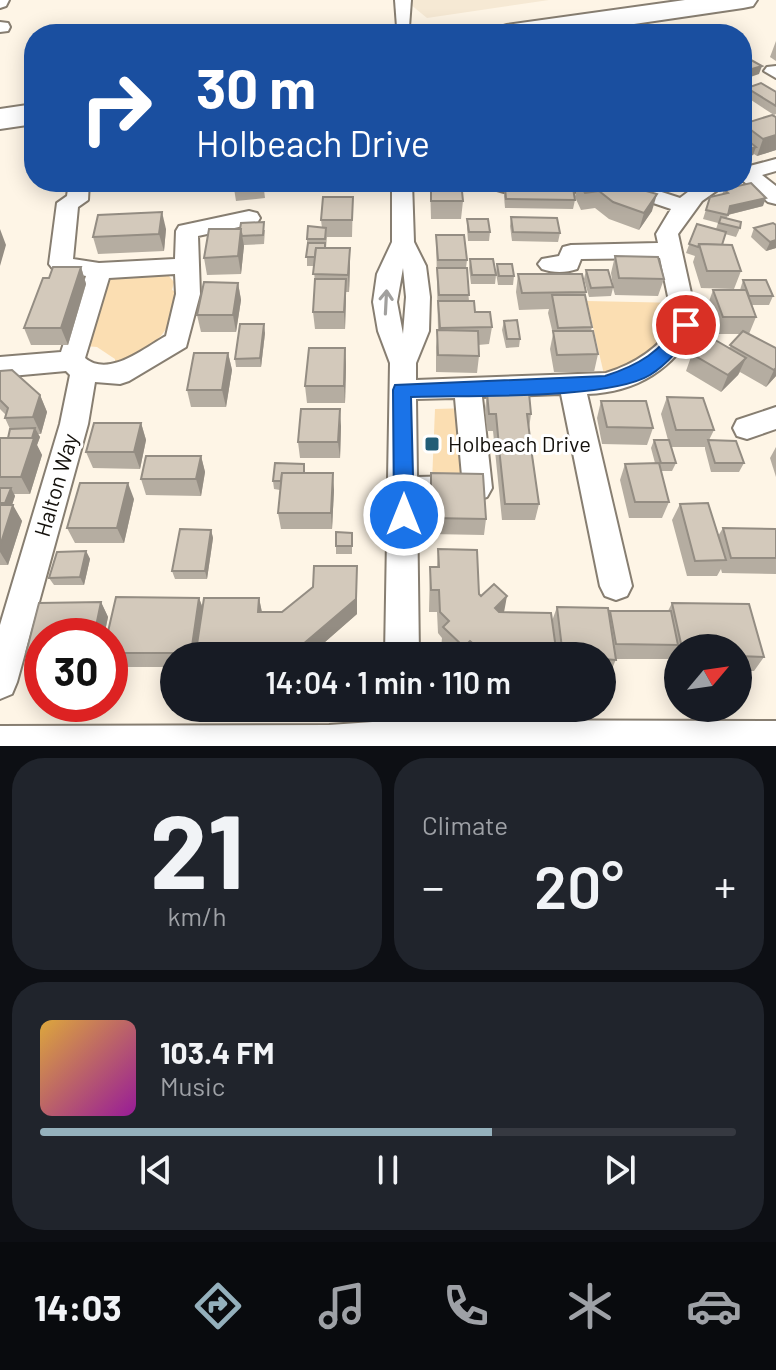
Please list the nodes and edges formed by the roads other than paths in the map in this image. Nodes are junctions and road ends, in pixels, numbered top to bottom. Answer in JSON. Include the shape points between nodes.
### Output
{"nodes":[{"id":1,"x":403,"y":0,"type":"edge"},
{"id":2,"x":752,"y":9,"type":"edge"},
{"id":3,"x":403,"y":23,"type":"dead end"},
{"id":4,"x":605,"y":24,"type":"edge"},
{"id":5,"x":693,"y":24,"type":"edge"},
{"id":6,"x":24,"y":94,"type":"edge"},
{"id":7,"x":0,"y":96,"type":"edge"},
{"id":8,"x":24,"y":115,"type":"edge"},
{"id":9,"x":0,"y":119,"type":"edge"},
{"id":10,"x":776,"y":165,"type":"edge"},
{"id":11,"x":752,"y":172,"type":"edge"},
{"id":12,"x":752,"y":180,"type":"edge"},
{"id":13,"x":78,"y":192,"type":"edge"},
{"id":14,"x":402,"y":192,"type":"edge"},
{"id":15,"x":649,"y":192,"type":"edge"},
{"id":16,"x":698,"y":192,"type":"edge"},
{"id":17,"x":776,"y":197,"type":"edge"},
{"id":18,"x":683,"y":206,"type":"junction"},
{"id":19,"x":249,"y":218,"type":"dead end"},
{"id":20,"x":669,"y":250,"type":"junction"},
{"id":21,"x":550,"y":264,"type":"dead end"},
{"id":22,"x":186,"y":266,"type":"junction"},
{"id":23,"x":99,"y":271,"type":"junction"},
{"id":24,"x":0,"y":367,"type":"edge"},
{"id":25,"x":78,"y":367,"type":"junction"},
{"id":26,"x":402,"y":376,"type":"junction"},
{"id":27,"x":572,"y":385,"type":"junction"},
{"id":28,"x":468,"y":389,"type":"junction"},
{"id":29,"x":776,"y":418,"type":"edge"},
{"id":30,"x":747,"y":428,"type":"dead end"},
{"id":31,"x":404,"y":489,"type":"junction"},
{"id":32,"x":616,"y":586,"type":"dead end"},
{"id":33,"x":402,"y":642,"type":"edge"},
{"id":34,"x":0,"y":682,"type":"edge"},
{"id":35,"x":405,"y":731,"type":"edge"},
{"id":36,"x":776,"y":739,"type":"edge"},
{"id":37,"x":0,"y":744,"type":"edge"}],
"edges":[{"from":1,"to":3,"type":"street"},
{"from":2,"to":4,"type":"highway"},
{"from":2,"to":5,"type":"highway"},
{"from":6,"to":7,"type":"highway"},
{"from":8,"to":9,"type":"highway"},
{"from":10,"to":11,"type":"street"},
{"from":12,"to":17,"type":"street"},
{"from":13,"to":23,"type":"street","via":[[77,200],[68,203],[61,264]]},
{"from":14,"to":26,"type":"street","via":[[403,242],[414,266],[418,297],[417,331]]},
{"from":15,"to":18,"type":"street"},
{"from":16,"to":18,"type":"street"},
{"from":18,"to":20,"type":"street","via":[[667,234]]},
{"from":19,"to":22,"type":"street","via":[[187,231]]},
{"from":20,"to":21,"type":"street","via":[[571,252],[569,264]]},
{"from":20,"to":27,"type":"street","via":[[686,325],[676,341],[643,371],[606,383]]},
{"from":22,"to":23,"type":"street"},
{"from":22,"to":25,"type":"street","via":[[188,294],[177,341],[120,374]]},
{"from":23,"to":25,"type":"street","name":"Halton Way"},
{"from":24,"to":25,"type":"street"},
{"from":25,"to":34,"type":"street","name":"Halton Way","via":[[74,424]]},
{"from":26,"to":28,"type":"street"},
{"from":26,"to":31,"type":"street"},
{"from":27,"to":28,"type":"street"},
{"from":27,"to":32,"type":"street"},
{"from":28,"to":31,"type":"street","via":[[477,488]]},
{"from":29,"to":30,"type":"street"},
{"from":31,"to":33,"type":"street"},
{"from":35,"to":36,"type":"street"},
{"from":35,"to":37,"type":"street","via":[[329,743]]}]}
